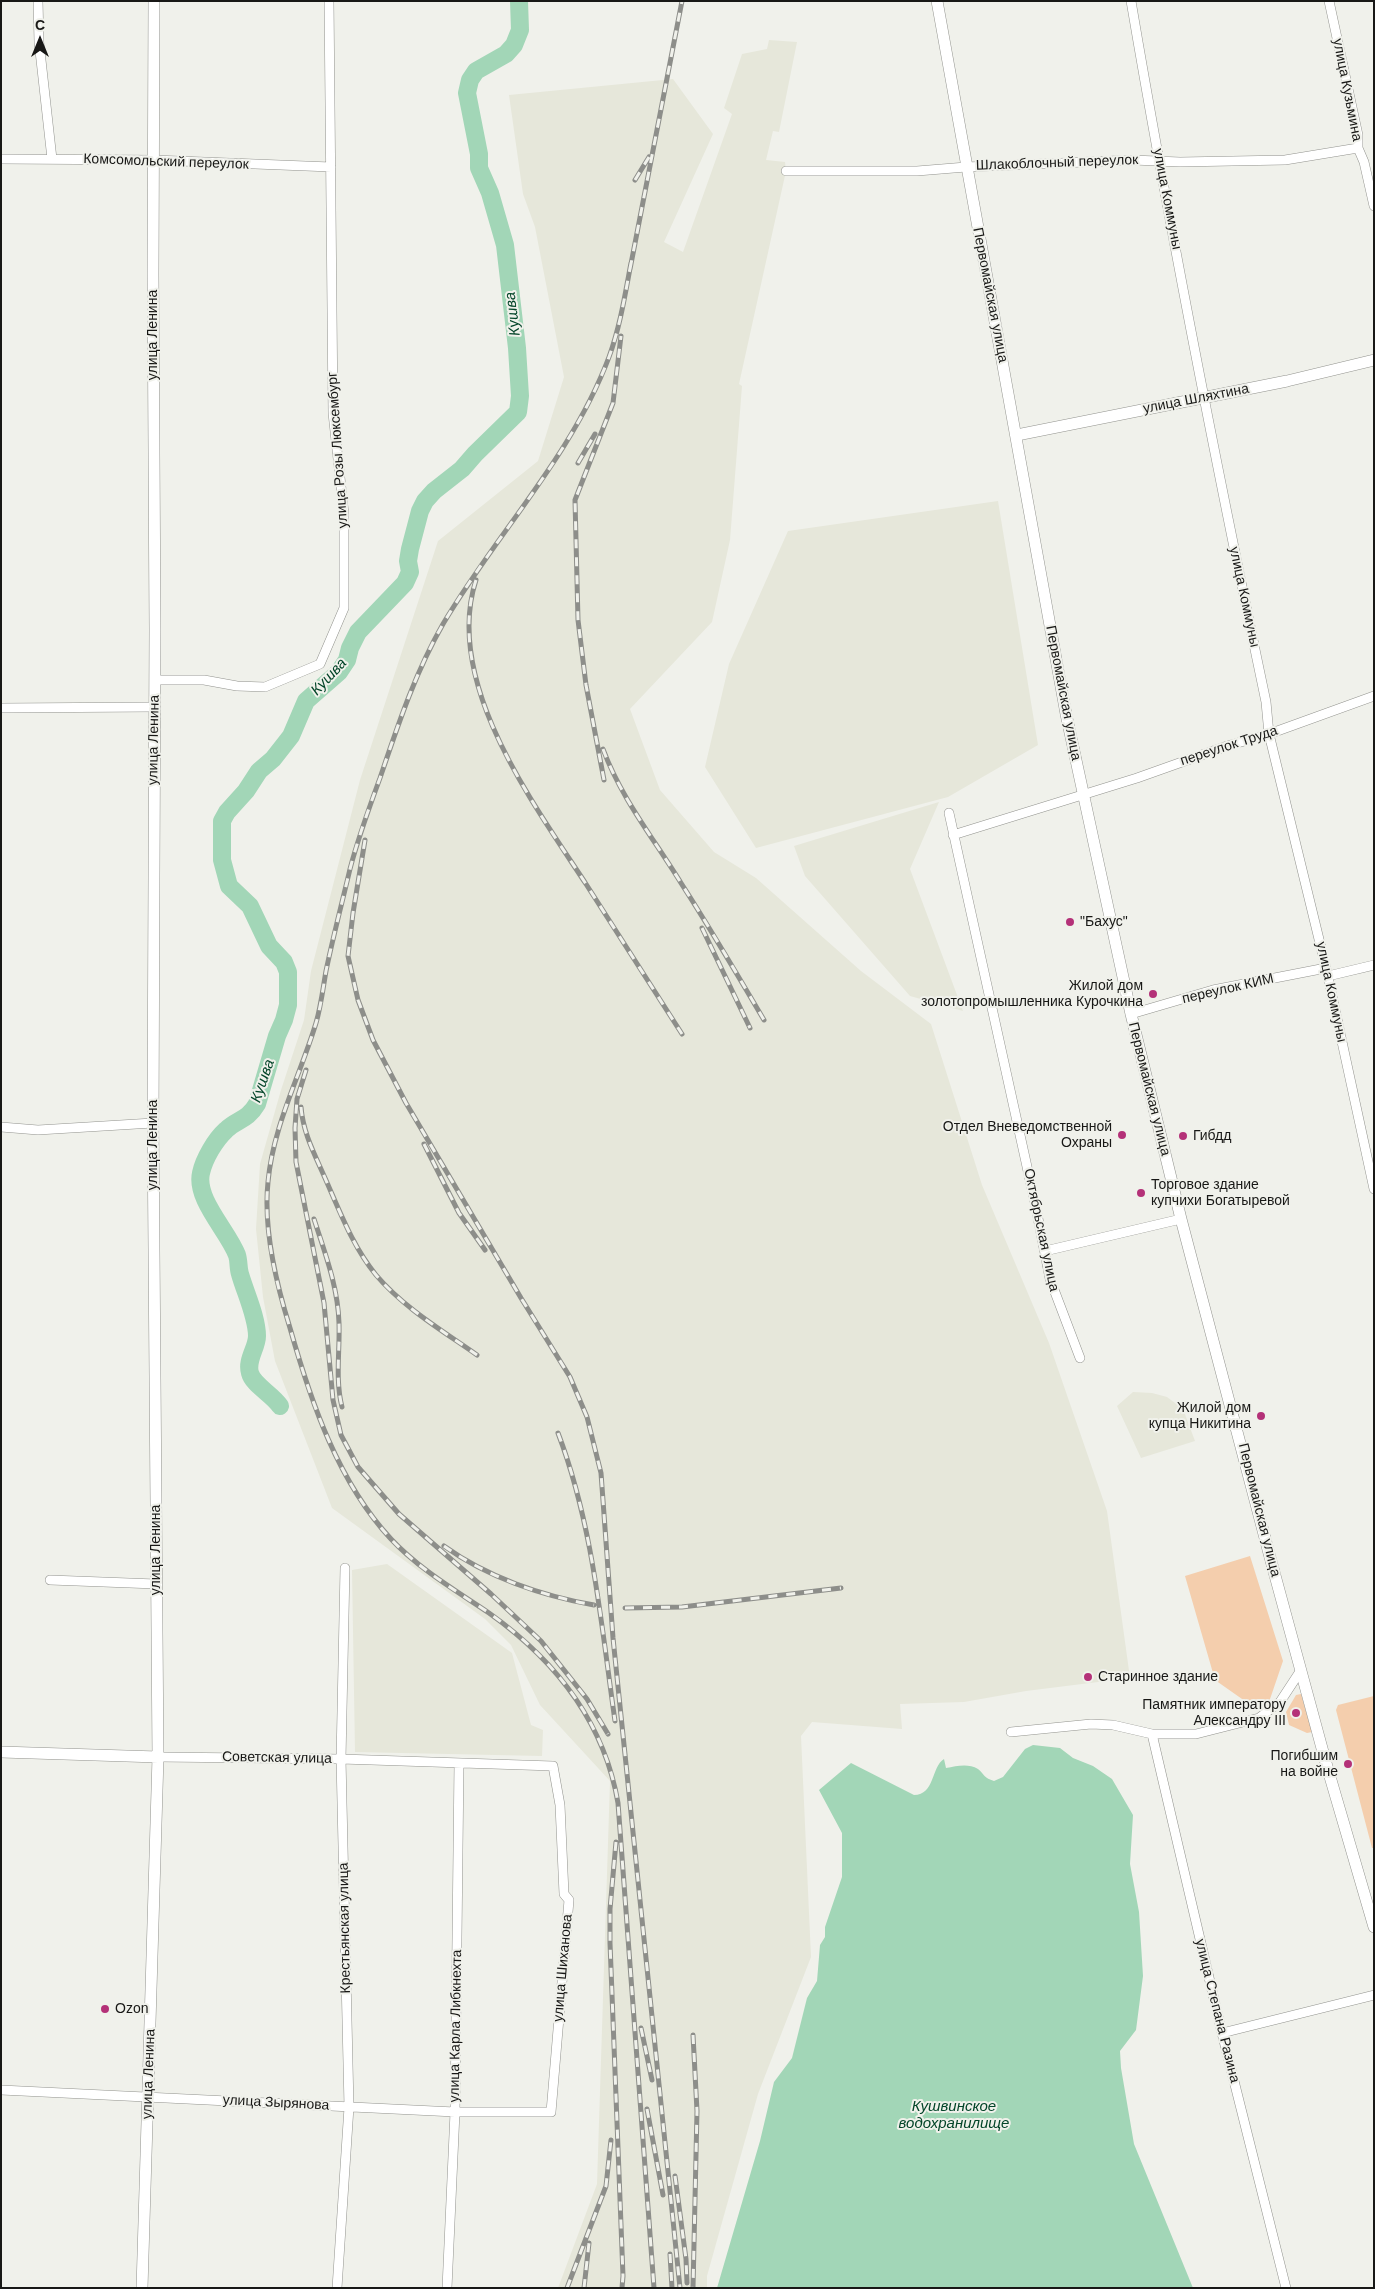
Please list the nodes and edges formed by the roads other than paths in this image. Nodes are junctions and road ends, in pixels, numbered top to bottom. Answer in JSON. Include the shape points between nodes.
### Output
{"nodes":[{"id":1,"x":38,"y":1,"type":"edge"},
{"id":2,"x":154,"y":1,"type":"edge"},
{"id":3,"x":329,"y":1,"type":"edge"},
{"id":4,"x":937,"y":1,"type":"edge"},
{"id":5,"x":1131,"y":1,"type":"edge"},
{"id":6,"x":1329,"y":1,"type":"edge"},
{"id":7,"x":1358,"y":148,"type":"junction"},
{"id":8,"x":1,"y":159,"type":"edge"},
{"id":9,"x":52,"y":159,"type":"junction"},
{"id":10,"x":154,"y":160,"type":"junction"},
{"id":11,"x":1158,"y":160,"type":"junction"},
{"id":12,"x":966,"y":167,"type":"junction"},
{"id":13,"x":331,"y":168,"type":"junction"},
{"id":14,"x":786,"y":171,"type":"dead end"},
{"id":15,"x":1374,"y":206,"type":"edge"},
{"id":16,"x":1374,"y":360,"type":"edge"},
{"id":17,"x":1205,"y":396,"type":"junction"},
{"id":18,"x":1017,"y":435,"type":"junction"},
{"id":19,"x":155,"y":680,"type":"junction"},
{"id":20,"x":1374,"y":696,"type":"edge"},
{"id":21,"x":154,"y":707,"type":"junction"},
{"id":22,"x":1,"y":708,"type":"edge"},
{"id":23,"x":1270,"y":734,"type":"junction"},
{"id":24,"x":1082,"y":793,"type":"junction"},
{"id":25,"x":950,"y":812,"type":"dead end"},
{"id":26,"x":954,"y":835,"type":"junction"},
{"id":27,"x":1374,"y":965,"type":"edge"},
{"id":28,"x":1327,"y":972,"type":"junction"},
{"id":29,"x":1131,"y":1014,"type":"junction"},
{"id":30,"x":153,"y":1123,"type":"junction"},
{"id":31,"x":1,"y":1126,"type":"edge"},
{"id":32,"x":1374,"y":1189,"type":"edge"},
{"id":33,"x":1181,"y":1220,"type":"junction"},
{"id":34,"x":1045,"y":1250,"type":"junction"},
{"id":35,"x":1080,"y":1358,"type":"dead end"},
{"id":36,"x":345,"y":1568,"type":"dead end"},
{"id":37,"x":50,"y":1580,"type":"dead end"},
{"id":38,"x":156,"y":1584,"type":"junction"},
{"id":39,"x":1301,"y":1670,"type":"junction"},
{"id":40,"x":1011,"y":1732,"type":"dead end"},
{"id":41,"x":1152,"y":1734,"type":"junction"},
{"id":42,"x":1,"y":1752,"type":"edge"},
{"id":43,"x":158,"y":1757,"type":"junction"},
{"id":44,"x":341,"y":1759,"type":"junction"},
{"id":45,"x":459,"y":1763,"type":"junction"},
{"id":46,"x":553,"y":1766,"type":"joint"},
{"id":47,"x":1374,"y":1927,"type":"edge"},
{"id":48,"x":1374,"y":1995,"type":"edge"},
{"id":49,"x":1222,"y":2033,"type":"junction"},
{"id":50,"x":1,"y":2090,"type":"edge"},
{"id":51,"x":149,"y":2097,"type":"junction"},
{"id":52,"x":349,"y":2107,"type":"junction"},
{"id":53,"x":454,"y":2112,"type":"junction"},
{"id":54,"x":551,"y":2112,"type":"joint"},
{"id":55,"x":142,"y":2288,"type":"edge"},
{"id":56,"x":337,"y":2288,"type":"edge"},
{"id":57,"x":447,"y":2288,"type":"edge"},
{"id":58,"x":1286,"y":2288,"type":"edge"}],
"edges":[{"from":1,"to":9,"type":"street","via":[[39,42]]},
{"from":2,"to":10,"type":"main road","name":"улица Ленина"},
{"from":3,"to":13,"type":"street","name":"улица Розы Люксембург"},
{"from":4,"to":12,"type":"main road","name":"Первомайская улица"},
{"from":5,"to":11,"type":"street","name":"улица Коммуны"},
{"from":6,"to":7,"type":"street","name":"улица Кузьмина","via":[[1358,135]]},
{"from":7,"to":11,"type":"street","name":"Шлакоблочный переулок","via":[[1285,160]]},
{"from":7,"to":15,"type":"street","name":"улица Кузьмина"},
{"from":8,"to":9,"type":"street","name":"Комсомольский переулок"},
{"from":9,"to":10,"type":"street","name":"Комсомольский переулок"},
{"from":10,"to":13,"type":"street","name":"Комсомольский переулок"},
{"from":10,"to":19,"type":"main road","name":"улица Ленина"},
{"from":11,"to":12,"type":"street","name":"Шлакоблочный переулок"},
{"from":11,"to":17,"type":"street","name":"улица Коммуны"},
{"from":12,"to":14,"type":"street","name":"Шлакоблочный переулок","via":[[917,171]]},
{"from":12,"to":18,"type":"main road","name":"Первомайская улица"},
{"from":13,"to":19,"type":"street","name":"улица Розы Люксембург","via":[[333,412],[344,514],[344,608],[320,664],[265,687],[204,680]]},
{"from":16,"to":17,"type":"main road","name":"улица Шляхтина"},
{"from":17,"to":18,"type":"main road","name":"улица Шляхтина"},
{"from":17,"to":23,"type":"street","name":"улица Коммуны"},
{"from":18,"to":24,"type":"main road","name":"Первомайская улица"},
{"from":19,"to":21,"type":"main road","name":"улица Ленина"},
{"from":20,"to":23,"type":"street","name":"переулок Труда"},
{"from":21,"to":22,"type":"street"},
{"from":21,"to":30,"type":"main road","name":"улица Ленина"},
{"from":23,"to":24,"type":"street","name":"переулок Труда"},
{"from":23,"to":28,"type":"street","name":"улица Коммуны"},
{"from":24,"to":26,"type":"street","name":"переулок Труда"},
{"from":24,"to":29,"type":"main road","name":"Первомайская улица"},
{"from":25,"to":26,"type":"street","name":"Октябрьская улица"},
{"from":26,"to":34,"type":"street","name":"Октябрьская улица"},
{"from":27,"to":28,"type":"street","name":"переулок КИМ"},
{"from":28,"to":29,"type":"street","name":"переулок КИМ","via":[[1213,990]]},
{"from":28,"to":32,"type":"street","name":"улица Коммуны"},
{"from":29,"to":33,"type":"main road","name":"Первомайская улица"},
{"from":30,"to":31,"type":"street","via":[[38,1130]]},
{"from":30,"to":38,"type":"main road","name":"улица Ленина"},
{"from":33,"to":34,"type":"street"},
{"from":33,"to":39,"type":"main road","name":"Первомайская улица"},
{"from":34,"to":35,"type":"street","name":"Октябрьская улица","via":[[1050,1279]]},
{"from":36,"to":44,"type":"street","name":"Крестьянская улица"},
{"from":37,"to":38,"type":"street"},
{"from":38,"to":43,"type":"main road","name":"улица Ленина"},
{"from":39,"to":41,"type":"street","via":[[1280,1702],[1258,1718],[1196,1734]]},
{"from":39,"to":47,"type":"main road","name":"Первомайская улица"},
{"from":40,"to":41,"type":"street","via":[[1055,1726],[1112,1725]]},
{"from":41,"to":49,"type":"street","name":"улица Степана Разина"},
{"from":42,"to":43,"type":"main road","name":"Советская улица"},
{"from":43,"to":44,"type":"street","name":"Советская улица"},
{"from":43,"to":51,"type":"main road","name":"улица Ленина"},
{"from":44,"to":45,"type":"street","name":"Советская улица"},
{"from":44,"to":52,"type":"street","name":"Крестьянская улица"},
{"from":45,"to":46,"type":"street","name":"Советская улица"},
{"from":45,"to":53,"type":"street","name":"улица Карла Либкнехта"},
{"from":46,"to":54,"type":"street","name":"улица Шиханова","via":[[560,1805],[564,1894],[569,1900]]},
{"from":48,"to":49,"type":"street"},
{"from":49,"to":58,"type":"street","name":"улица Степана Разина"},
{"from":50,"to":51,"type":"street","name":"улица Зырянова"},
{"from":51,"to":52,"type":"street","name":"улица Зырянова"},
{"from":51,"to":55,"type":"main road","name":"улица Ленина"},
{"from":52,"to":53,"type":"street","name":"улица Зырянова"},
{"from":52,"to":56,"type":"street","name":"Крестьянская улица"},
{"from":53,"to":54,"type":"street","name":"улица Зырянова"},
{"from":53,"to":57,"type":"street","name":"улица Карла Либкнехта"}]}
